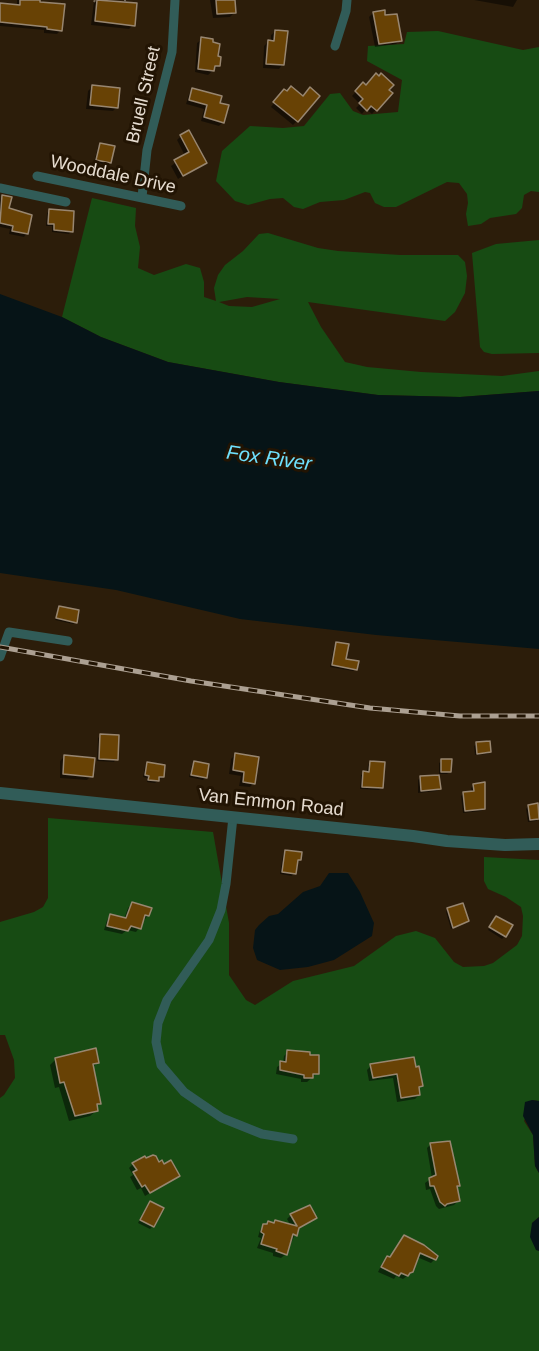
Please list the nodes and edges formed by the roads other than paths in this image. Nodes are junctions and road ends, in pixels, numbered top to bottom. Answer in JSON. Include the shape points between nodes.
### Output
{"nodes":[{"id":1,"x":175,"y":0,"type":"edge"},
{"id":2,"x":347,"y":0,"type":"edge"},
{"id":3,"x":335,"y":46,"type":"dead end"},
{"id":4,"x":38,"y":176,"type":"dead end"},
{"id":5,"x":0,"y":188,"type":"edge"},
{"id":6,"x":142,"y":197,"type":"junction"},
{"id":7,"x":66,"y":202,"type":"dead end"},
{"id":8,"x":181,"y":206,"type":"dead end"},
{"id":9,"x":68,"y":641,"type":"dead end"},
{"id":10,"x":0,"y":657,"type":"edge"},
{"id":11,"x":0,"y":793,"type":"edge"},
{"id":12,"x":233,"y":817,"type":"junction"},
{"id":13,"x":539,"y":844,"type":"edge"},
{"id":14,"x":292,"y":1140,"type":"dead end"}],
"edges":[{"from":1,"to":6,"type":"street","name":"Bruell Street","via":[[172,52],[151,134]]},
{"from":2,"to":3,"type":"street"},
{"from":4,"to":6,"type":"street","name":"Wooddale Drive"},
{"from":5,"to":7,"type":"street"},
{"from":6,"to":8,"type":"street","name":"Wooddale Drive"},
{"from":9,"to":10,"type":"street","via":[[9,632]]},
{"from":11,"to":12,"type":"street","name":"Van Emmon Road"},
{"from":12,"to":13,"type":"street","name":"Van Emmon Road","via":[[447,841]]},
{"from":12,"to":14,"type":"street","via":[[221,910],[209,940],[167,1000],[156,1042],[161,1065],[184,1092],[222,1118],[262,1134]]}]}
